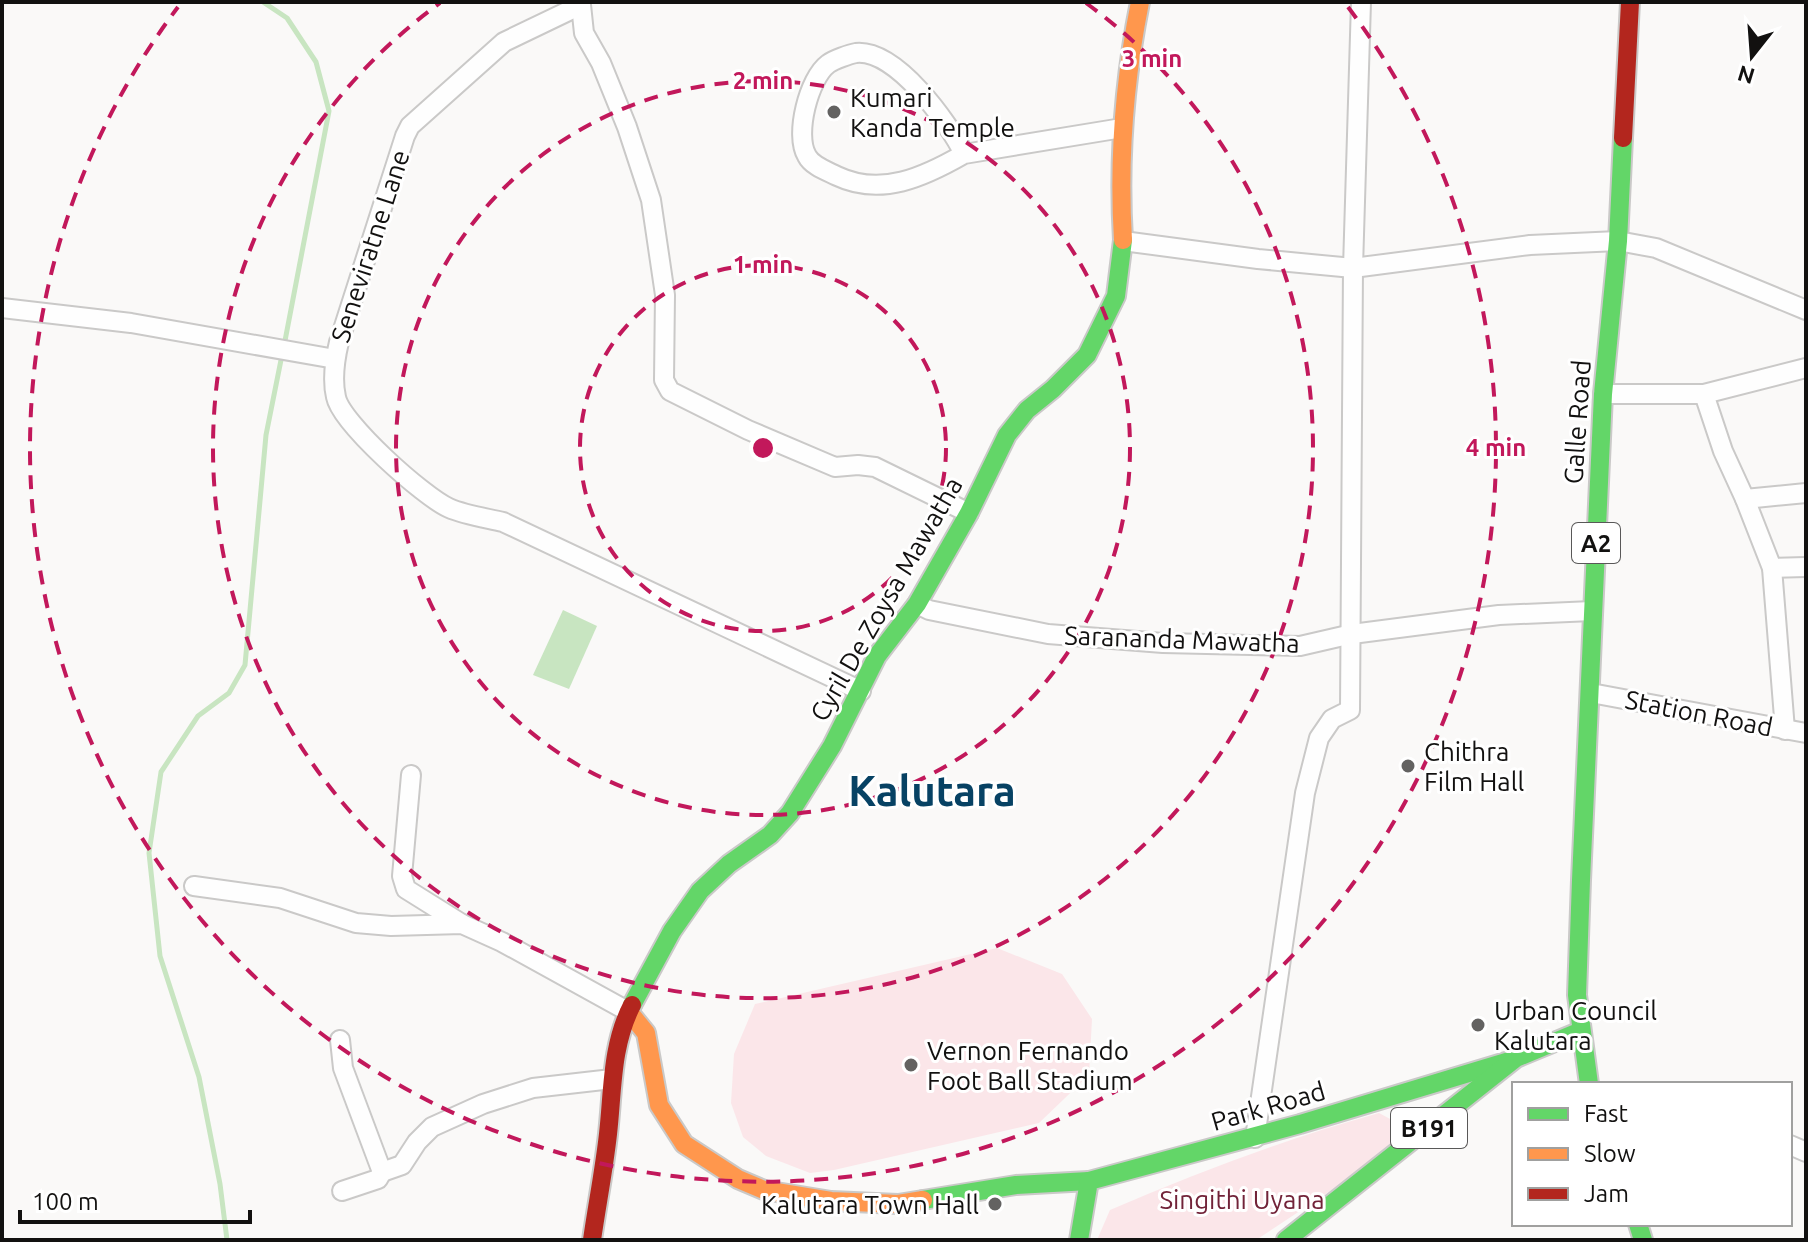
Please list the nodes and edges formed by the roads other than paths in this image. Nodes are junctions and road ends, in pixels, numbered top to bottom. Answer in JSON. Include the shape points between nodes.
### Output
{"nodes":[{"id":1,"x":1140,"y":2,"type":"edge"},
{"id":2,"x":1361,"y":2,"type":"edge"},
{"id":3,"x":1630,"y":2,"type":"edge"},
{"id":4,"x":581,"y":4,"type":"edge"},
{"id":5,"x":1122,"y":128,"type":"junction"},
{"id":6,"x":964,"y":154,"type":"junction"},
{"id":7,"x":1123,"y":241,"type":"junction"},
{"id":8,"x":1618,"y":241,"type":"junction"},
{"id":9,"x":1353,"y":268,"type":"junction"},
{"id":10,"x":2,"y":308,"type":"edge"},
{"id":11,"x":1806,"y":310,"type":"edge"},
{"id":12,"x":335,"y":359,"type":"junction"},
{"id":13,"x":1806,"y":368,"type":"edge"},
{"id":14,"x":1603,"y":394,"type":"junction"},
{"id":15,"x":1704,"y":394,"type":"junction"},
{"id":16,"x":1806,"y":493,"type":"edge"},
{"id":17,"x":1745,"y":499,"type":"junction"},
{"id":18,"x":969,"y":513,"type":"junction"},
{"id":19,"x":1806,"y":567,"type":"edge"},
{"id":20,"x":1772,"y":568,"type":"junction"},
{"id":21,"x":917,"y":604,"type":"junction"},
{"id":22,"x":1592,"y":611,"type":"junction"},
{"id":23,"x":1352,"y":634,"type":"junction"},
{"id":24,"x":861,"y":691,"type":"junction"},
{"id":25,"x":1591,"y":693,"type":"junction"},
{"id":26,"x":1785,"y":730,"type":"junction"},
{"id":27,"x":1806,"y":733,"type":"edge"},
{"id":28,"x":411,"y":775,"type":"dead end"},
{"id":29,"x":194,"y":886,"type":"dead end"},
{"id":30,"x":462,"y":924,"type":"junction"},
{"id":31,"x":629,"y":1012,"type":"junction"},
{"id":32,"x":1581,"y":1031,"type":"junction"},
{"id":33,"x":340,"y":1040,"type":"dead end"},
{"id":34,"x":1516,"y":1058,"type":"junction"},
{"id":35,"x":612,"y":1079,"type":"junction"},
{"id":36,"x":1589,"y":1082,"type":"edge"},
{"id":37,"x":1255,"y":1138,"type":"junction"},
{"id":38,"x":382,"y":1172,"type":"junction"},
{"id":39,"x":1089,"y":1181,"type":"junction"},
{"id":40,"x":342,"y":1191,"type":"dead end"},
{"id":41,"x":592,"y":1240,"type":"edge"},
{"id":42,"x":1079,"y":1240,"type":"edge"},
{"id":43,"x":1286,"y":1240,"type":"edge"}],
"edges":[{"from":1,"to":5,"type":"main road","name":"Cyril De Zoysa Mawatha"},
{"from":2,"to":9,"type":"street"},
{"from":3,"to":8,"type":"main road","name":"Galle Road","number":"A2"},
{"from":4,"to":12,"type":"street","name":"Seneviratne Lane","via":[[504,42],[410,126]]},
{"from":4,"to":18,"type":"street","via":[[584,33],[606,76],[651,200],[665,295],[664,380],[670,391],[835,467],[875,467]]},
{"from":5,"to":6,"type":"street"},
{"from":5,"to":7,"type":"main road","name":"Cyril De Zoysa Mawatha"},
{"from":6,"to":6,"type":"street","via":[[952,129],[911,81],[874,55],[856,53],[827,64],[804,110],[807,156],[856,185],[917,178]]},
{"from":7,"to":9,"type":"street"},
{"from":7,"to":18,"type":"main road","name":"Cyril De Zoysa Mawatha","via":[[1116,296],[1087,355],[1007,435]]},
{"from":8,"to":9,"type":"street","via":[[1530,245]]},
{"from":8,"to":11,"type":"street","via":[[1656,248]]},
{"from":8,"to":14,"type":"main road","name":"Galle Road","number":"A2"},
{"from":9,"to":23,"type":"street"},
{"from":10,"to":12,"type":"street","via":[[131,323]]},
{"from":12,"to":24,"type":"street","name":"Seneviratne Lane","via":[[336,399],[350,421],[423,493],[451,509],[503,522]]},
{"from":13,"to":15,"type":"street"},
{"from":14,"to":15,"type":"street"},
{"from":14,"to":22,"type":"main road","name":"Galle Road","number":"A2"},
{"from":15,"to":17,"type":"street"},
{"from":16,"to":17,"type":"street"},
{"from":17,"to":20,"type":"street"},
{"from":18,"to":21,"type":"main road","name":"Cyril De Zoysa Mawatha"},
{"from":19,"to":20,"type":"street"},
{"from":20,"to":26,"type":"street"},
{"from":21,"to":23,"type":"street","name":"Sarananda Mawatha","via":[[1048,634],[1163,643],[1300,646]]},
{"from":21,"to":24,"type":"main road","name":"Cyril De Zoysa Mawatha","via":[[877,656]]},
{"from":22,"to":23,"type":"street","name":"Sarananda Mawatha","via":[[1499,615]]},
{"from":22,"to":25,"type":"main road","name":"Galle Road","number":"A2"},
{"from":23,"to":37,"type":"street","via":[[1350,710],[1332,719],[1319,738],[1305,793]]},
{"from":24,"to":31,"type":"main road","name":"Cyril De Zoysa Mawatha","via":[[790,813],[700,891]]},
{"from":25,"to":26,"type":"street","name":"Station Road"},
{"from":25,"to":32,"type":"main road","name":"Galle Road","number":"A2","via":[[1577,995]]},
{"from":26,"to":27,"type":"street","name":"Station Road"},
{"from":28,"to":30,"type":"street","via":[[402,876],[406,889]]},
{"from":29,"to":30,"type":"street","via":[[280,898],[356,923]]},
{"from":30,"to":31,"type":"street"},
{"from":31,"to":35,"type":"main road","name":"Cyril De Zoysa Mawatha"},
{"from":31,"to":39,"type":"main road","name":"Park Road","via":[[646,1033],[659,1105],[684,1144],[764,1190],[898,1204],[1016,1185]]},
{"from":32,"to":34,"type":"main road","number":"B191"},
{"from":32,"to":36,"type":"main road","name":"Galle Road","number":"A2"},
{"from":33,"to":38,"type":"street","via":[[343,1068]]},
{"from":34,"to":37,"type":"main road","name":"Park Road"},
{"from":34,"to":43,"type":"main road","number":"B191"},
{"from":35,"to":38,"type":"street","via":[[533,1088],[483,1104],[432,1127],[402,1165]]},
{"from":35,"to":41,"type":"main road","name":"Cyril De Zoysa Mawatha"},
{"from":37,"to":39,"type":"main road","name":"Park Road"},
{"from":38,"to":40,"type":"street","via":[[378,1179]]},
{"from":39,"to":42,"type":"main road"}]}
